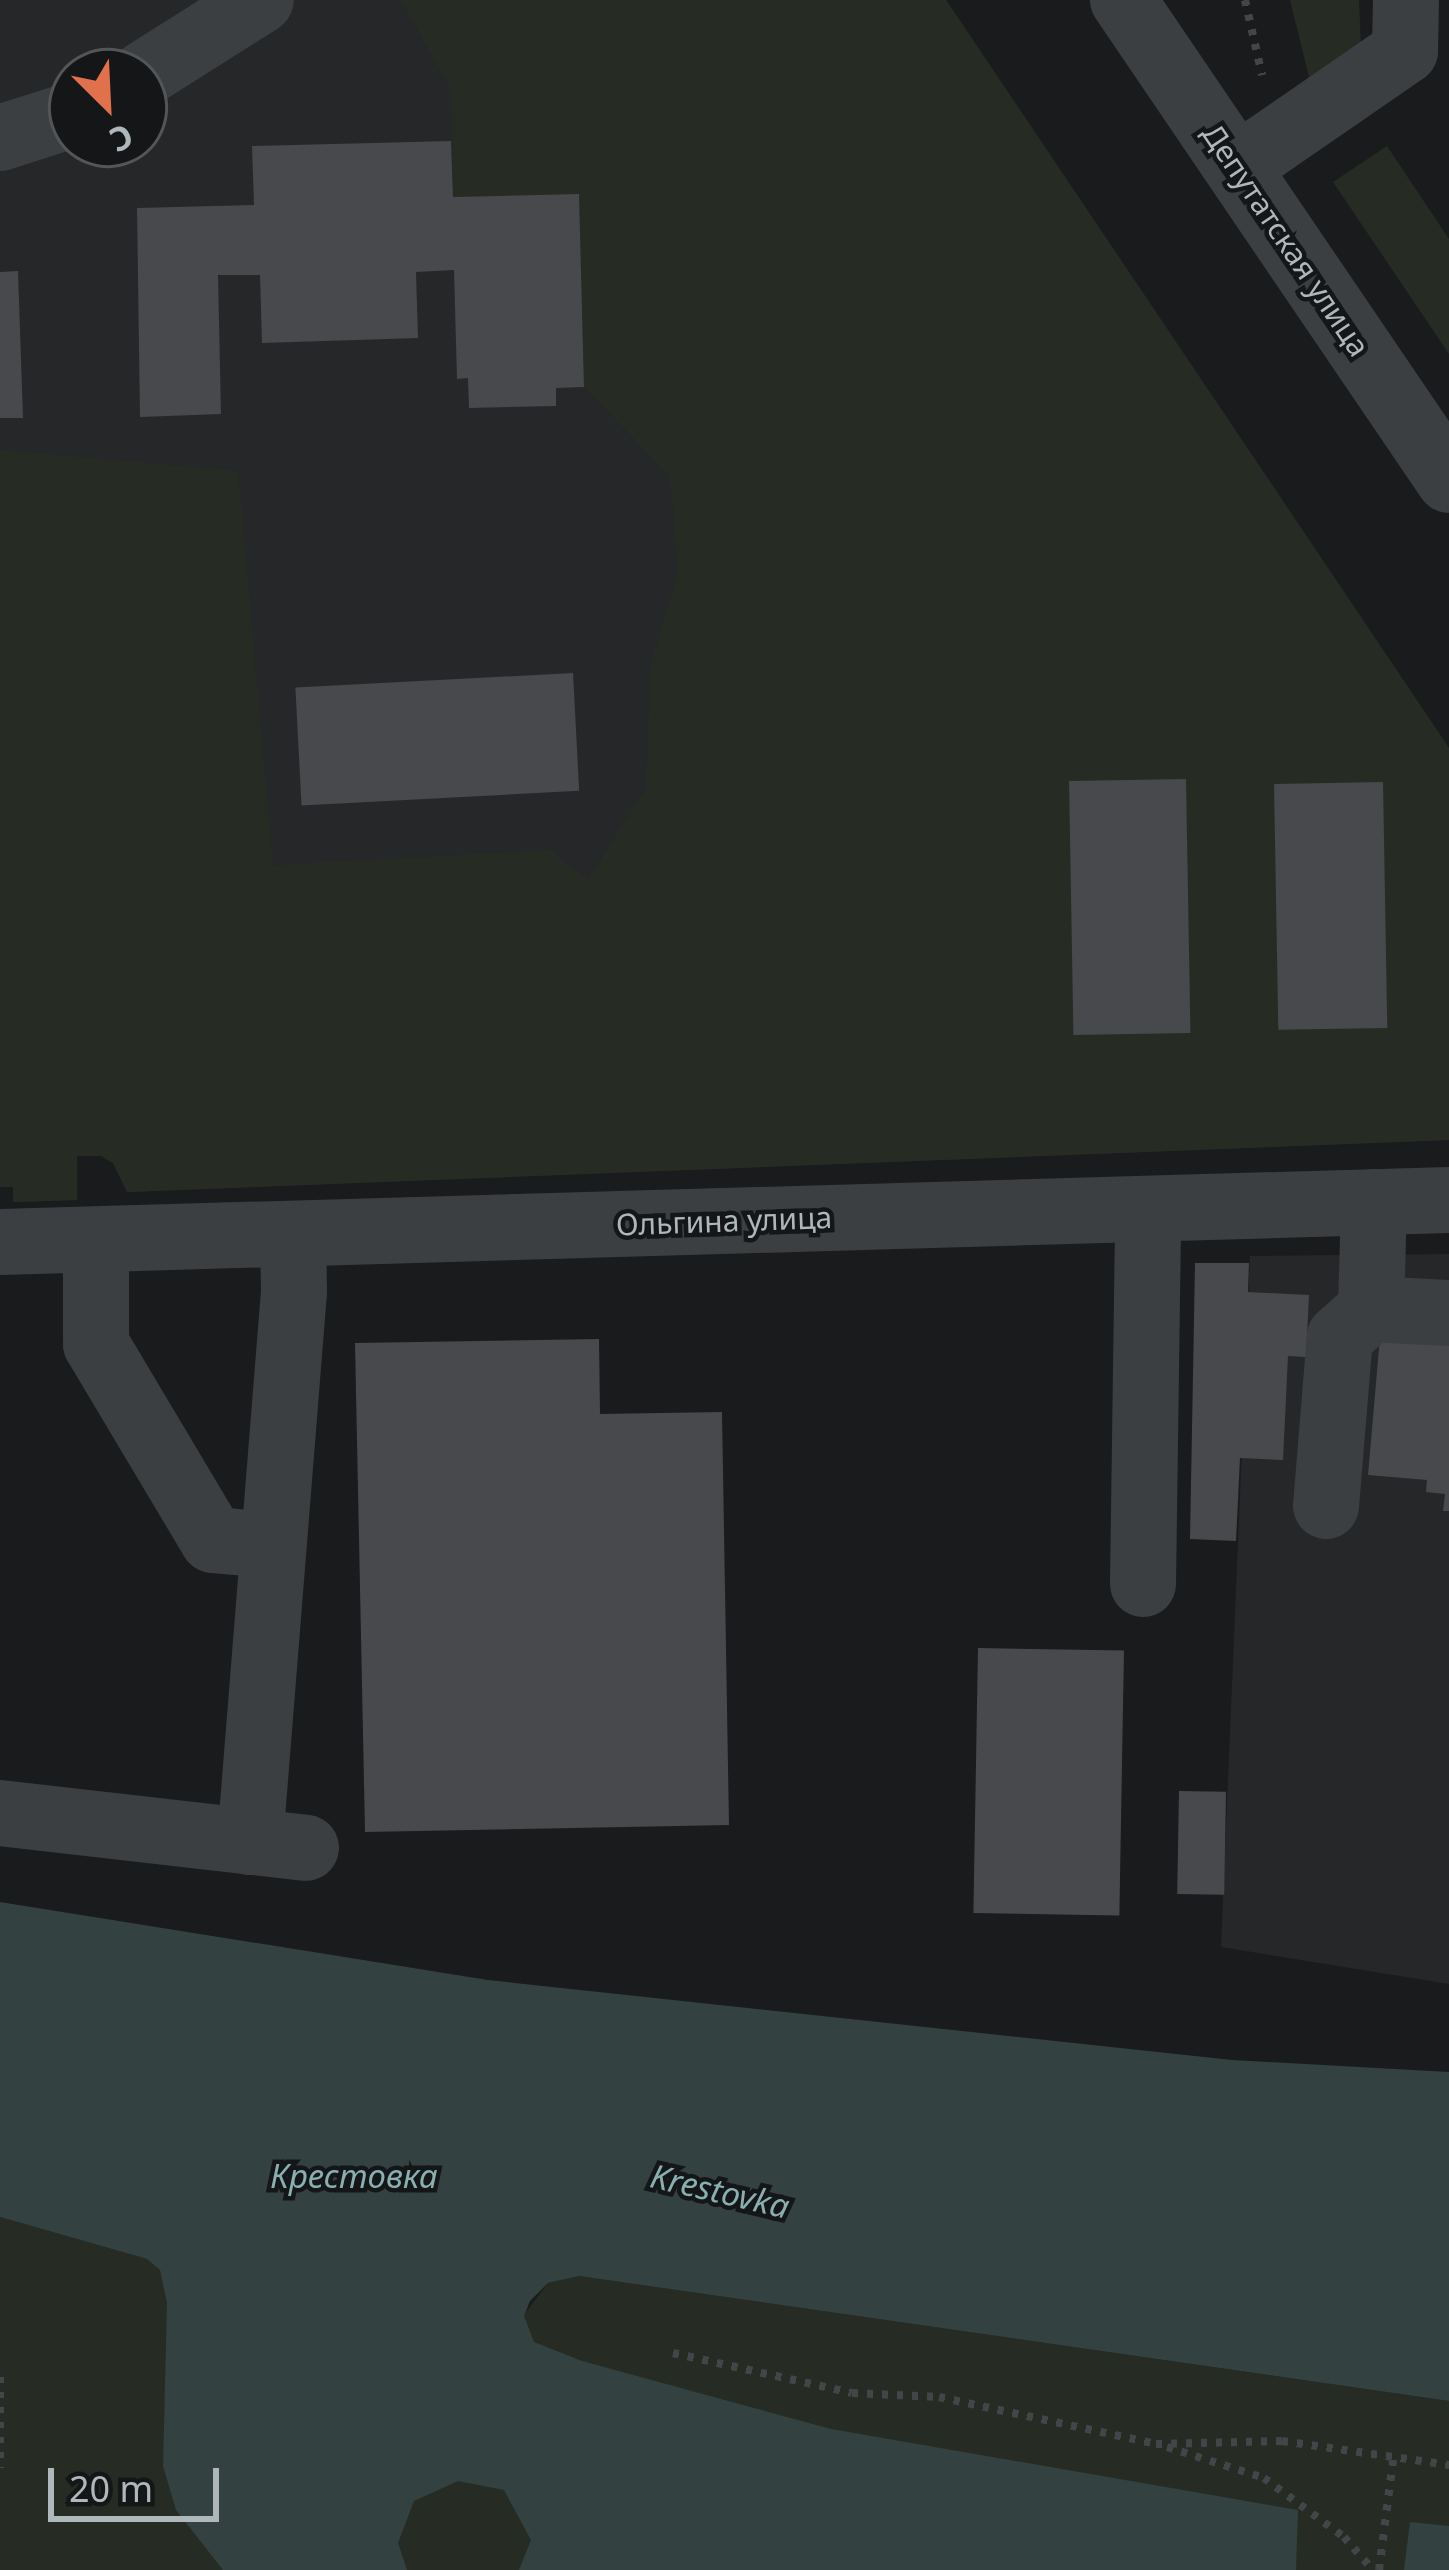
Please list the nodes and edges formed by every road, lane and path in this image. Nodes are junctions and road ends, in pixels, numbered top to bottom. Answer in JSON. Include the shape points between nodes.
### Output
{"nodes":[{"id":1,"x":261,"y":0,"type":"edge"},
{"id":2,"x":1123,"y":0,"type":"edge"},
{"id":3,"x":1406,"y":0,"type":"edge"},
{"id":4,"x":168,"y":59,"type":"edge"},
{"id":5,"x":48,"y":123,"type":"edge"},
{"id":6,"x":0,"y":138,"type":"edge"},
{"id":7,"x":1237,"y":167,"type":"junction"},
{"id":8,"x":1449,"y":479,"type":"edge"},
{"id":9,"x":1449,"y":1200,"type":"edge"},
{"id":10,"x":1374,"y":1202,"type":"junction"},
{"id":11,"x":1148,"y":1208,"type":"junction"},
{"id":12,"x":293,"y":1234,"type":"junction"},
{"id":13,"x":96,"y":1240,"type":"junction"},
{"id":14,"x":0,"y":1243,"type":"edge"},
{"id":15,"x":1372,"y":1309,"type":"junction"},
{"id":16,"x":1449,"y":1313,"type":"edge"},
{"id":17,"x":1326,"y":1506,"type":"dead end"},
{"id":18,"x":274,"y":1545,"type":"junction"},
{"id":19,"x":1143,"y":1584,"type":"dead end"},
{"id":20,"x":0,"y":1813,"type":"edge"},
{"id":21,"x":673,"y":2353,"type":"dead end"},
{"id":22,"x":0,"y":2377,"type":"edge"},
{"id":23,"x":1156,"y":2444,"type":"junction"},
{"id":24,"x":1393,"y":2460,"type":"junction"},
{"id":25,"x":1449,"y":2465,"type":"edge"},
{"id":26,"x":0,"y":2468,"type":"edge"},
{"id":27,"x":1376,"y":2570,"type":"edge"}],
"edges":[{"from":1,"to":4,"type":"street"},
{"from":2,"to":7,"type":"street","name":"Депутатская улица"},
{"from":3,"to":7,"type":"street","via":[[1406,51]]},
{"from":5,"to":6,"type":"street"},
{"from":7,"to":8,"type":"street","name":"Депутатская улица"},
{"from":9,"to":10,"type":"street","name":"Ольгина улица"},
{"from":10,"to":11,"type":"street","name":"Ольгина улица"},
{"from":10,"to":15,"type":"street"},
{"from":11,"to":12,"type":"street","name":"Ольгина улица"},
{"from":11,"to":19,"type":"street"},
{"from":12,"to":13,"type":"street","name":"Ольгина улица"},
{"from":12,"to":18,"type":"street"},
{"from":13,"to":14,"type":"street","name":"Ольгина улица"},
{"from":13,"to":18,"type":"street","via":[[96,1344],[213,1540]]},
{"from":15,"to":16,"type":"street"},
{"from":15,"to":17,"type":"street","via":[[1340,1336]]},
{"from":18,"to":20,"type":"street","via":[[278,1845]]},
{"from":21,"to":23,"type":"path","via":[[851,2393],[938,2397]]},
{"from":22,"to":26,"type":"path"},
{"from":23,"to":24,"type":"path","via":[[1282,2441]]},
{"from":23,"to":27,"type":"path","via":[[1264,2478]]},
{"from":24,"to":25,"type":"path"},
{"from":24,"to":27,"type":"path"}]}
